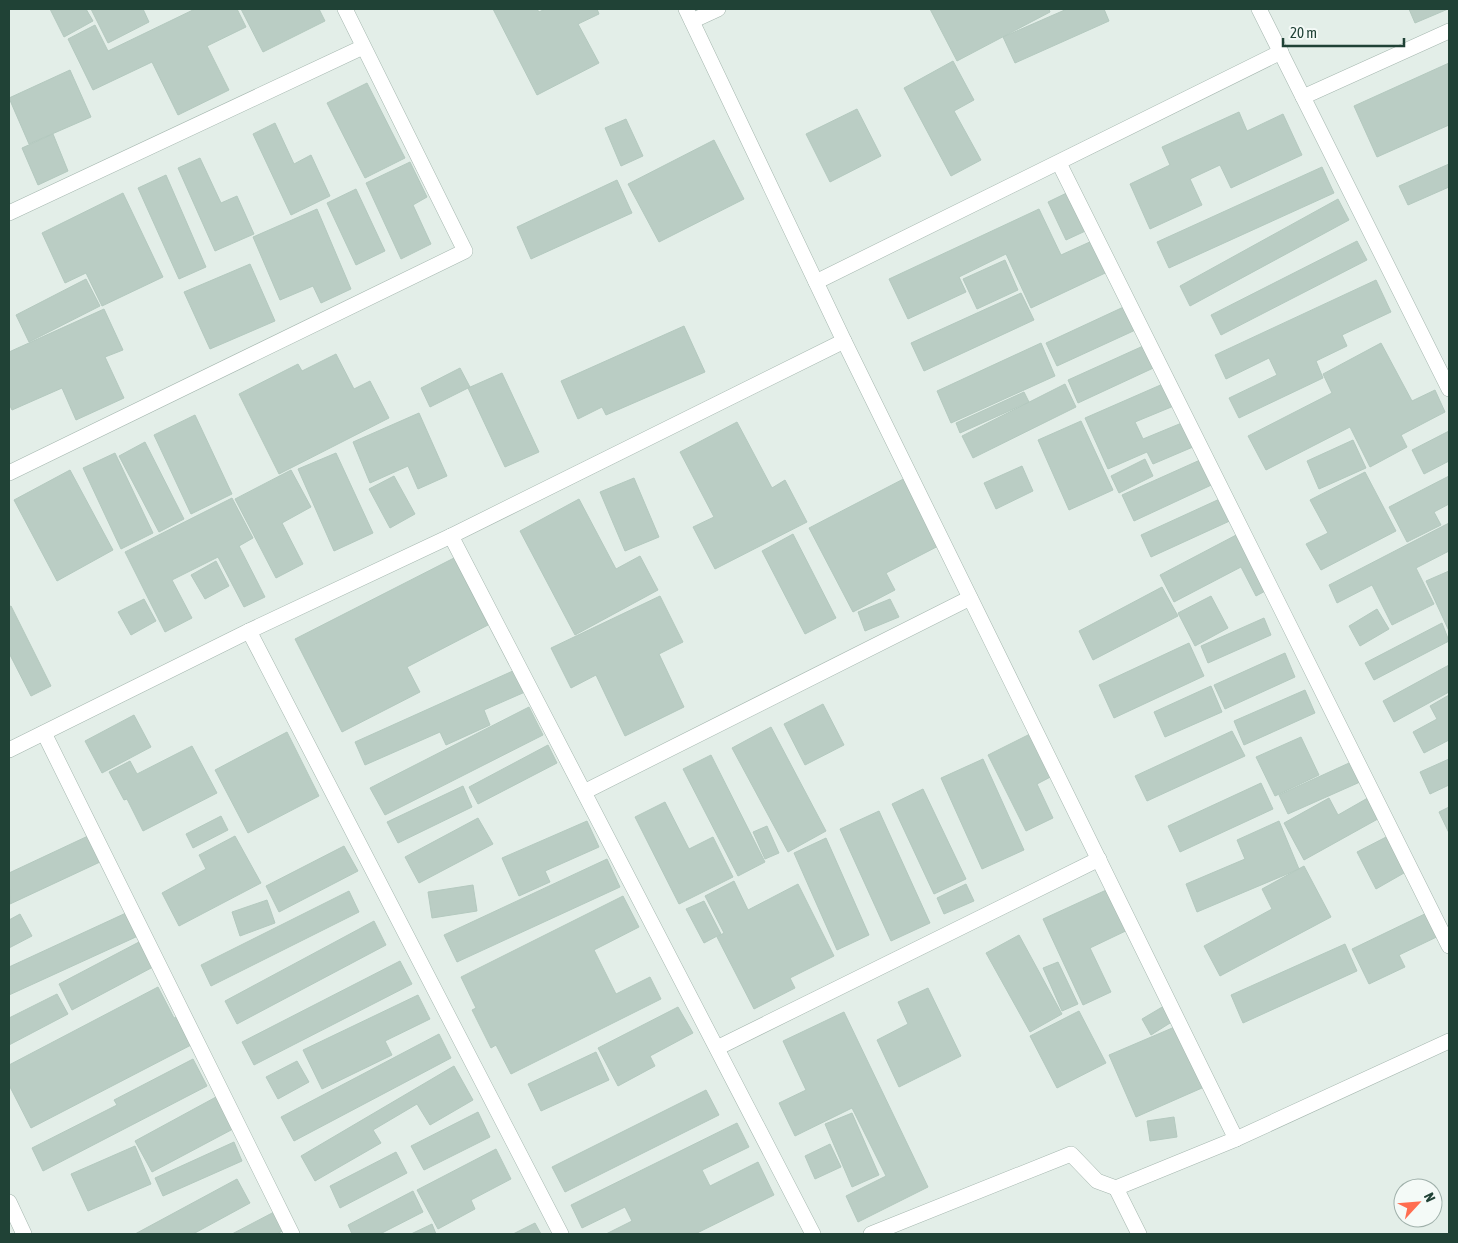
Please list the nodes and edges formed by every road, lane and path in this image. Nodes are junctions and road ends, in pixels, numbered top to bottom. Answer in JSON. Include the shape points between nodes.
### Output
{"nodes":[{"id":1,"x":345,"y":9,"type":"edge"},
{"id":2,"x":718,"y":9,"type":"edge"},
{"id":3,"x":1259,"y":9,"type":"edge"},
{"id":4,"x":689,"y":15,"type":"edge"},
{"id":5,"x":1449,"y":31,"type":"edge"},
{"id":6,"x":363,"y":47,"type":"junction"},
{"id":7,"x":1281,"y":52,"type":"junction"},
{"id":8,"x":1303,"y":97,"type":"junction"},
{"id":9,"x":1058,"y":163,"type":"junction"},
{"id":10,"x":9,"y":212,"type":"edge"},
{"id":11,"x":816,"y":282,"type":"junction"},
{"id":12,"x":844,"y":341,"type":"junction"},
{"id":13,"x":1449,"y":389,"type":"edge"},
{"id":14,"x":9,"y":473,"type":"edge"},
{"id":15,"x":451,"y":536,"type":"junction"},
{"id":16,"x":970,"y":598,"type":"junction"},
{"id":17,"x":249,"y":631,"type":"junction"},
{"id":18,"x":44,"y":733,"type":"junction"},
{"id":19,"x":9,"y":750,"type":"edge"},
{"id":20,"x":584,"y":792,"type":"junction"},
{"id":21,"x":1098,"y":859,"type":"junction"},
{"id":22,"x":1449,"y":946,"type":"edge"},
{"id":23,"x":1449,"y":1041,"type":"edge"},
{"id":24,"x":717,"y":1048,"type":"junction"},
{"id":25,"x":1236,"y":1139,"type":"junction"},
{"id":26,"x":1116,"y":1188,"type":"junction"},
{"id":27,"x":9,"y":1202,"type":"edge"},
{"id":28,"x":24,"y":1234,"type":"edge"},
{"id":29,"x":292,"y":1234,"type":"edge"},
{"id":30,"x":561,"y":1234,"type":"edge"},
{"id":31,"x":813,"y":1234,"type":"edge"},
{"id":32,"x":871,"y":1234,"type":"edge"},
{"id":33,"x":1139,"y":1234,"type":"edge"}],
"edges":[{"from":1,"to":6,"type":"street"},
{"from":2,"to":4,"type":"street"},
{"from":3,"to":7,"type":"street"},
{"from":4,"to":11,"type":"street"},
{"from":5,"to":8,"type":"street"},
{"from":6,"to":10,"type":"street"},
{"from":6,"to":14,"type":"street","via":[[466,250]]},
{"from":7,"to":8,"type":"street"},
{"from":7,"to":9,"type":"street"},
{"from":8,"to":13,"type":"street"},
{"from":9,"to":11,"type":"street"},
{"from":9,"to":22,"type":"street"},
{"from":11,"to":12,"type":"street"},
{"from":12,"to":15,"type":"street"},
{"from":12,"to":16,"type":"street"},
{"from":15,"to":17,"type":"street"},
{"from":15,"to":20,"type":"street"},
{"from":16,"to":20,"type":"street"},
{"from":16,"to":21,"type":"street"},
{"from":17,"to":18,"type":"street"},
{"from":17,"to":30,"type":"street"},
{"from":18,"to":19,"type":"street"},
{"from":18,"to":29,"type":"street"},
{"from":20,"to":24,"type":"street"},
{"from":21,"to":24,"type":"street"},
{"from":21,"to":25,"type":"street"},
{"from":23,"to":25,"type":"street"},
{"from":24,"to":31,"type":"street"},
{"from":25,"to":26,"type":"street"},
{"from":26,"to":32,"type":"street","via":[[1097,1181],[1071,1154]]},
{"from":26,"to":33,"type":"street"},
{"from":27,"to":28,"type":"street"}]}
